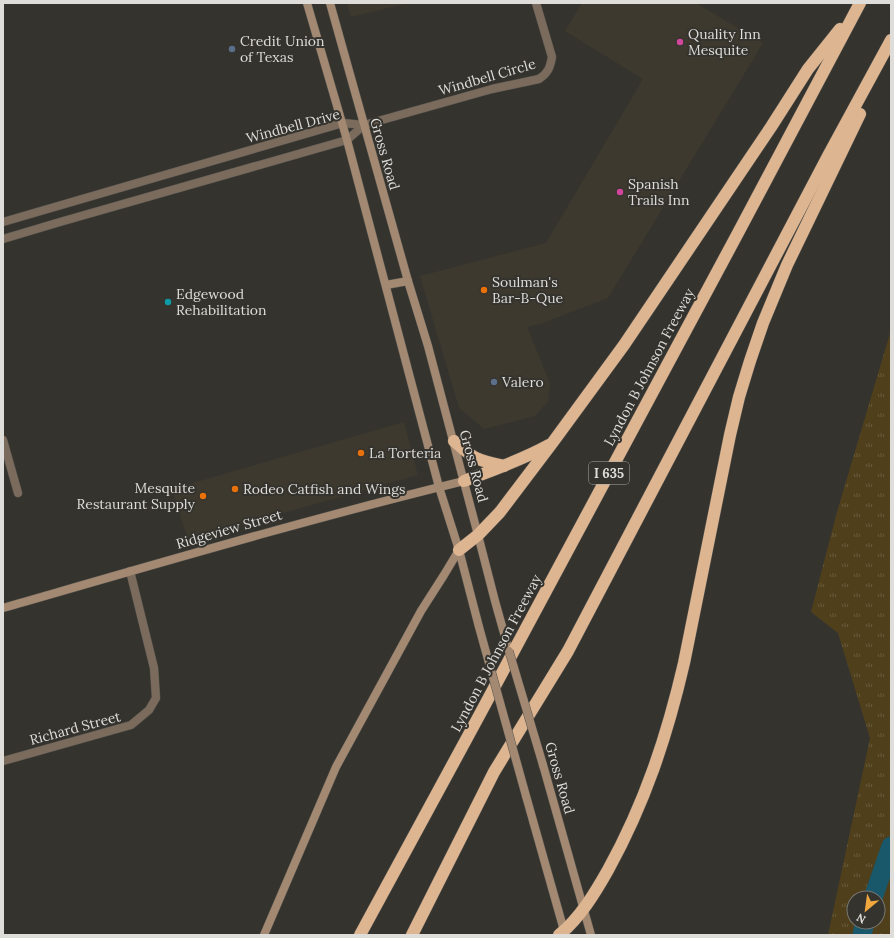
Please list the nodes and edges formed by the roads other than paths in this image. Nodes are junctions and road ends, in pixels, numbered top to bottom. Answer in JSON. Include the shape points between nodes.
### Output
{"nodes":[{"id":1,"x":307,"y":3,"type":"edge"},
{"id":2,"x":330,"y":3,"type":"edge"},
{"id":3,"x":536,"y":3,"type":"edge"},
{"id":4,"x":858,"y":6,"type":"edge"},
{"id":5,"x":891,"y":40,"type":"edge"},
{"id":6,"x":891,"y":44,"type":"edge"},
{"id":7,"x":343,"y":124,"type":"junction"},
{"id":8,"x":364,"y":125,"type":"junction"},
{"id":9,"x":347,"y":140,"type":"junction"},
{"id":10,"x":3,"y":222,"type":"edge"},
{"id":11,"x":3,"y":239,"type":"edge"},
{"id":12,"x":408,"y":280,"type":"junction"},
{"id":13,"x":386,"y":285,"type":"junction"},
{"id":14,"x":3,"y":440,"type":"edge"},
{"id":15,"x":454,"y":441,"type":"junction"},
{"id":16,"x":553,"y":442,"type":"junction"},
{"id":17,"x":504,"y":466,"type":"junction"},
{"id":18,"x":464,"y":481,"type":"junction"},
{"id":19,"x":439,"y":487,"type":"junction"},
{"id":20,"x":18,"y":493,"type":"dead end"},
{"id":21,"x":478,"y":535,"type":"junction"},
{"id":22,"x":459,"y":550,"type":"junction"},
{"id":23,"x":130,"y":572,"type":"junction"},
{"id":24,"x":3,"y":608,"type":"edge"},
{"id":25,"x":3,"y":761,"type":"edge"},
{"id":26,"x":584,"y":908,"type":"junction"},
{"id":27,"x":563,"y":934,"type":"edge"},
{"id":28,"x":264,"y":935,"type":"edge"},
{"id":29,"x":360,"y":935,"type":"edge"},
{"id":30,"x":412,"y":935,"type":"edge"},
{"id":31,"x":591,"y":935,"type":"edge"}],
"edges":[{"from":1,"to":7,"type":"main road"},
{"from":2,"to":8,"type":"main road","name":"Gross Road"},
{"from":3,"to":8,"type":"street","name":"Windbell Circle","via":[[552,57],[545,75],[539,79]]},
{"from":4,"to":16,"type":"highway","via":[[808,68],[633,332]]},
{"from":4,"to":29,"type":"highway","name":"Lyndon B Johnson Freeway","number":"I 635"},
{"from":5,"to":30,"type":"highway","via":[[568,651],[494,772]]},
{"from":6,"to":26,"type":"highway","via":[[763,323],[735,412],[684,663],[661,749],[630,828]]},
{"from":7,"to":8,"type":"street","name":"Windbell Drive"},
{"from":7,"to":9,"type":"main road"},
{"from":7,"to":10,"type":"street","name":"Windbell Drive"},
{"from":8,"to":9,"type":"street","name":"Windbell Drive"},
{"from":8,"to":12,"type":"main road","name":"Gross Road"},
{"from":9,"to":11,"type":"street","name":"Windbell Drive"},
{"from":9,"to":13,"type":"main road"},
{"from":12,"to":13,"type":"main road"},
{"from":12,"to":15,"type":"main road","name":"Gross Road"},
{"from":13,"to":19,"type":"main road"},
{"from":14,"to":20,"type":"street"},
{"from":15,"to":17,"type":"highway","via":[[476,458]]},
{"from":15,"to":18,"type":"main road","name":"Gross Road"},
{"from":16,"to":17,"type":"highway"},
{"from":16,"to":21,"type":"highway","via":[[500,512]]},
{"from":17,"to":18,"type":"highway"},
{"from":18,"to":19,"type":"main road","name":"Ridgeview Street"},
{"from":18,"to":21,"type":"main road","name":"Gross Road"},
{"from":19,"to":22,"type":"main road"},
{"from":19,"to":23,"type":"main road","name":"Ridgeview Street","via":[[315,519]]},
{"from":21,"to":22,"type":"highway"},
{"from":21,"to":26,"type":"main road","name":"Gross Road","bridge":true},
{"from":22,"to":27,"type":"main road","bridge":true},
{"from":22,"to":28,"type":"main road","via":[[421,611],[336,767]]},
{"from":23,"to":24,"type":"main road","name":"Ridgeview Street"},
{"from":23,"to":25,"type":"street","name":"Richard Street","via":[[154,668],[156,698],[149,710],[131,725]]},
{"from":26,"to":27,"type":"highway"},
{"from":26,"to":31,"type":"main road","name":"Gross Road"}]}
